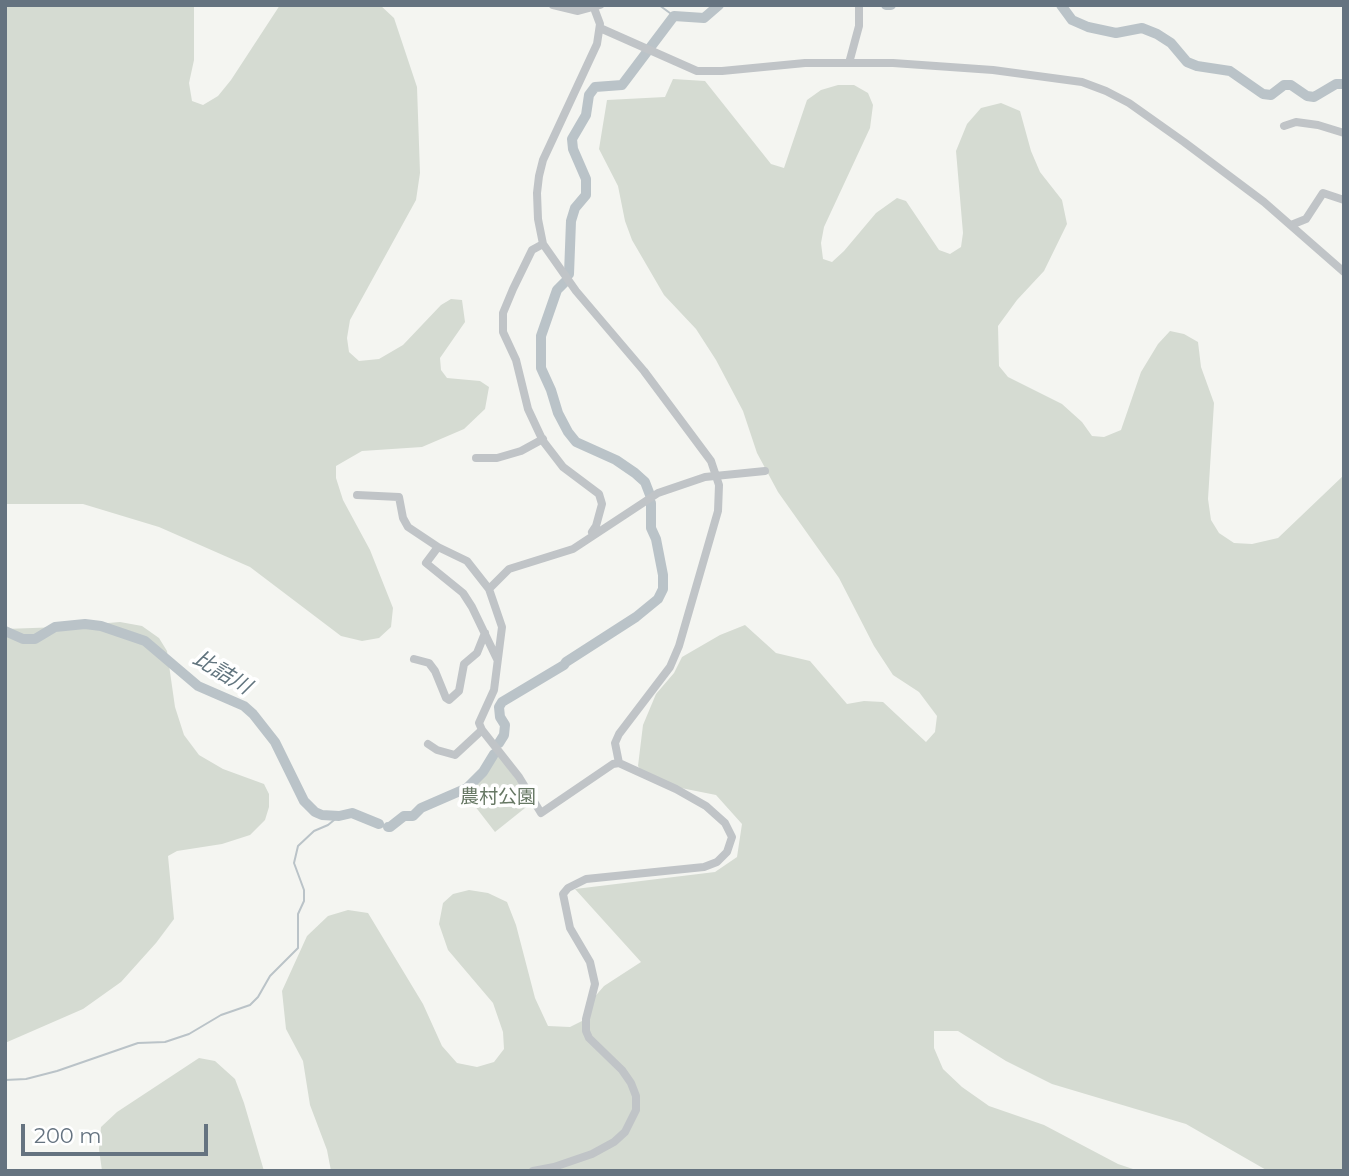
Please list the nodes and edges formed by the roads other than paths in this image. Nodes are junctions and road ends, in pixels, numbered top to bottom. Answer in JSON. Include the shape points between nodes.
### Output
{"nodes":[{"id":1,"x":553,"y":5,"type":"edge"},
{"id":2,"x":859,"y":5,"type":"edge"},
{"id":3,"x":597,"y":7,"type":"edge"},
{"id":4,"x":600,"y":29,"type":"junction"},
{"id":5,"x":849,"y":62,"type":"junction"},
{"id":6,"x":1283,"y":125,"type":"dead end"},
{"id":7,"x":1344,"y":134,"type":"edge"},
{"id":8,"x":1344,"y":200,"type":"edge"},
{"id":9,"x":1291,"y":225,"type":"junction"},
{"id":10,"x":543,"y":244,"type":"junction"},
{"id":11,"x":1344,"y":272,"type":"edge"},
{"id":12,"x":543,"y":439,"type":"junction"},
{"id":13,"x":476,"y":458,"type":"dead end"},
{"id":14,"x":765,"y":471,"type":"dead end"},
{"id":15,"x":716,"y":476,"type":"junction"},
{"id":16,"x":357,"y":495,"type":"dead end"},
{"id":17,"x":588,"y":538,"type":"junction"},
{"id":18,"x":438,"y":547,"type":"junction"},
{"id":19,"x":489,"y":589,"type":"junction"},
{"id":20,"x":485,"y":633,"type":"junction"},
{"id":21,"x":414,"y":659,"type":"dead end"},
{"id":22,"x":497,"y":659,"type":"junction"},
{"id":23,"x":482,"y":730,"type":"junction"},
{"id":24,"x":428,"y":744,"type":"dead end"},
{"id":25,"x":619,"y":763,"type":"junction"},
{"id":26,"x":533,"y":1171,"type":"edge"}],
"edges":[{"from":1,"to":3,"type":"street","via":[[578,11]]},
{"from":2,"to":5,"type":"street","via":[[859,26]]},
{"from":3,"to":4,"type":"street"},
{"from":4,"to":5,"type":"street","via":[[697,71]]},
{"from":4,"to":10,"type":"street","via":[[543,160],[537,193]]},
{"from":5,"to":9,"type":"street","via":[[993,70],[1060,78],[1107,90],[1184,142]]},
{"from":6,"to":7,"type":"street","via":[[1318,125]]},
{"from":8,"to":9,"type":"street","via":[[1323,193],[1306,219]]},
{"from":9,"to":11,"type":"street"},
{"from":10,"to":12,"type":"street","via":[[532,250],[502,322],[527,409]]},
{"from":10,"to":15,"type":"street","via":[[644,371],[711,461]]},
{"from":12,"to":13,"type":"street","via":[[522,451]]},
{"from":12,"to":17,"type":"street","via":[[563,467],[599,494],[602,504]]},
{"from":14,"to":15,"type":"street"},
{"from":15,"to":17,"type":"street","via":[[658,493]]},
{"from":15,"to":25,"type":"street","via":[[718,511],[679,646],[670,667],[619,734],[615,743]]},
{"from":16,"to":18,"type":"street","via":[[399,496],[408,527]]},
{"from":17,"to":19,"type":"street","via":[[573,549],[509,569]]},
{"from":18,"to":19,"type":"street","via":[[467,561]]},
{"from":18,"to":20,"type":"street","via":[[426,563],[463,593]]},
{"from":19,"to":22,"type":"street","via":[[502,628]]},
{"from":20,"to":21,"type":"street","via":[[477,653],[464,664],[459,691],[449,700],[429,663]]},
{"from":20,"to":22,"type":"street"},
{"from":22,"to":23,"type":"street","via":[[494,690],[479,723]]},
{"from":23,"to":24,"type":"street","via":[[455,755]]},
{"from":23,"to":25,"type":"street","via":[[541,813]]},
{"from":25,"to":26,"type":"street","via":[[706,806],[725,823],[732,837],[727,852],[704,867],[586,879],[563,894],[570,928],[590,961],[595,984],[586,1031],[631,1083],[636,1110],[614,1142],[592,1154]]}]}
